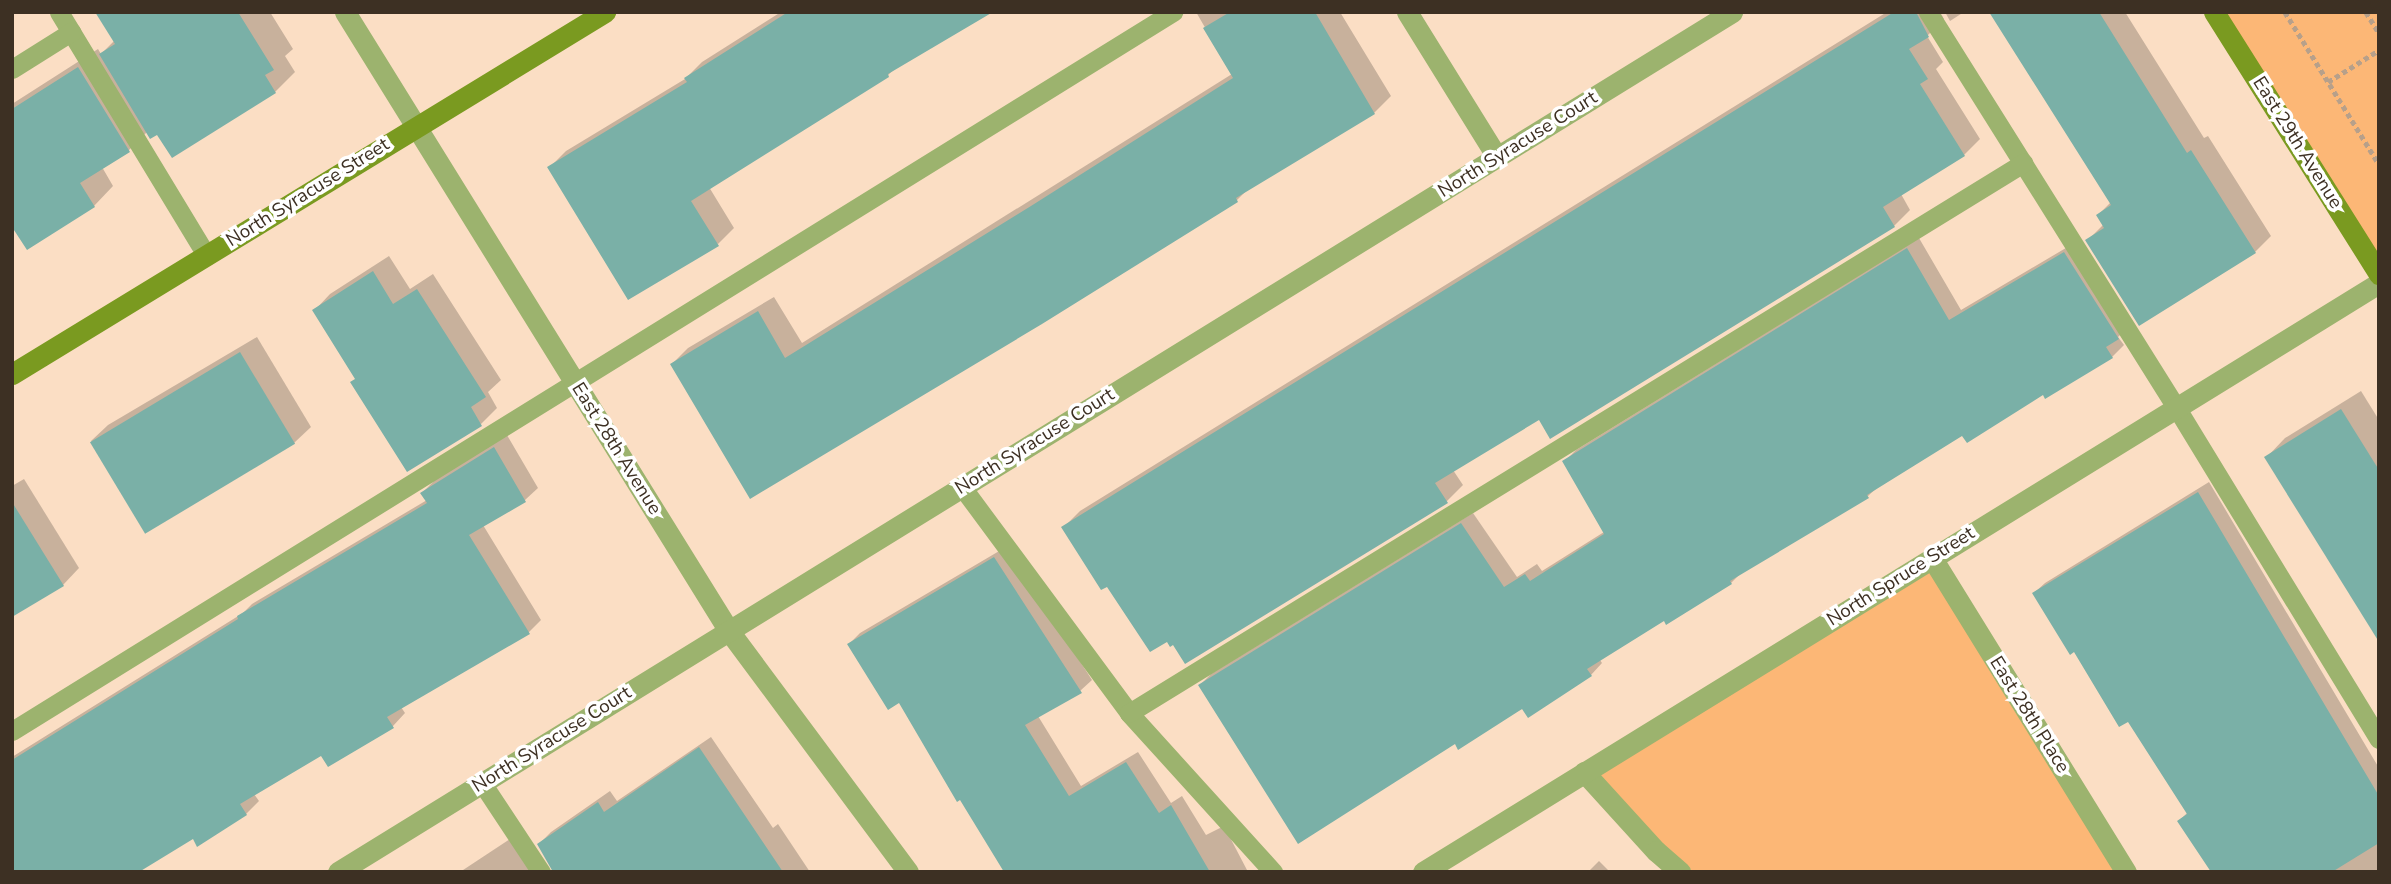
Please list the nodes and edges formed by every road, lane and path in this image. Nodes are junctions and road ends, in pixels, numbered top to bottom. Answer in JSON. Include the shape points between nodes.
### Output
{"nodes":[{"id":1,"x":59,"y":12,"type":"edge"},
{"id":2,"x":345,"y":12,"type":"edge"},
{"id":3,"x":604,"y":12,"type":"edge"},
{"id":4,"x":1173,"y":12,"type":"edge"},
{"id":5,"x":1407,"y":12,"type":"edge"},
{"id":6,"x":1732,"y":12,"type":"edge"},
{"id":7,"x":1928,"y":12,"type":"edge"},
{"id":8,"x":2214,"y":12,"type":"edge"},
{"id":9,"x":2285,"y":12,"type":"edge"},
{"id":10,"x":2366,"y":12,"type":"edge"},
{"id":11,"x":71,"y":32,"type":"junction"},
{"id":12,"x":2379,"y":33,"type":"edge"},
{"id":13,"x":2379,"y":50,"type":"edge"},
{"id":14,"x":12,"y":69,"type":"edge"},
{"id":15,"x":2328,"y":82,"type":"junction"},
{"id":16,"x":416,"y":127,"type":"junction"},
{"id":17,"x":1497,"y":157,"type":"junction"},
{"id":18,"x":2023,"y":163,"type":"junction"},
{"id":19,"x":2379,"y":164,"type":"edge"},
{"id":20,"x":207,"y":256,"type":"junction"},
{"id":21,"x":2379,"y":274,"type":"edge"},
{"id":22,"x":2379,"y":283,"type":"edge"},
{"id":23,"x":12,"y":374,"type":"edge"},
{"id":24,"x":574,"y":382,"type":"junction"},
{"id":25,"x":2176,"y":407,"type":"junction"},
{"id":26,"x":962,"y":486,"type":"junction"},
{"id":27,"x":1932,"y":558,"type":"junction"},
{"id":28,"x":729,"y":631,"type":"junction"},
{"id":29,"x":1129,"y":713,"type":"junction"},
{"id":30,"x":12,"y":732,"type":"edge"},
{"id":31,"x":2379,"y":739,"type":"edge"},
{"id":32,"x":1584,"y":772,"type":"junction"},
{"id":33,"x":482,"y":783,"type":"junction"},
{"id":34,"x":338,"y":872,"type":"edge"},
{"id":35,"x":541,"y":872,"type":"edge"},
{"id":36,"x":908,"y":872,"type":"edge"},
{"id":37,"x":1273,"y":872,"type":"edge"},
{"id":38,"x":1423,"y":872,"type":"edge"},
{"id":39,"x":1680,"y":872,"type":"edge"},
{"id":40,"x":2126,"y":872,"type":"edge"}],
"edges":[{"from":1,"to":11,"type":"lane"},
{"from":2,"to":16,"type":"street","name":"East 28th Avenue"},
{"from":3,"to":16,"type":"street","name":"North Syracuse Street"},
{"from":4,"to":24,"type":"lane"},
{"from":5,"to":17,"type":"street"},
{"from":6,"to":17,"type":"street","name":"North Syracuse Court"},
{"from":7,"to":18,"type":"lane"},
{"from":8,"to":21,"type":"street","name":"East 29th Avenue"},
{"from":9,"to":15,"type":"path"},
{"from":10,"to":12,"type":"path"},
{"from":11,"to":14,"type":"lane"},
{"from":11,"to":20,"type":"lane"},
{"from":13,"to":15,"type":"path"},
{"from":15,"to":19,"type":"path"},
{"from":16,"to":20,"type":"street","name":"North Syracuse Street"},
{"from":16,"to":24,"type":"street","name":"East 28th Avenue"},
{"from":17,"to":26,"type":"street","name":"North Syracuse Court"},
{"from":18,"to":25,"type":"lane"},
{"from":18,"to":29,"type":"lane"},
{"from":20,"to":23,"type":"street","name":"North Syracuse Street"},
{"from":22,"to":25,"type":"street","name":"North Spruce Street"},
{"from":24,"to":28,"type":"street","name":"East 28th Avenue"},
{"from":24,"to":30,"type":"lane"},
{"from":25,"to":27,"type":"street","name":"North Spruce Street"},
{"from":25,"to":31,"type":"lane"},
{"from":26,"to":28,"type":"street","name":"North Syracuse Court"},
{"from":26,"to":29,"type":"lane"},
{"from":27,"to":32,"type":"street","name":"North Spruce Street"},
{"from":27,"to":40,"type":"street","name":"East 28th Place"},
{"from":28,"to":33,"type":"street","name":"North Syracuse Court"},
{"from":28,"to":36,"type":"street","name":"East 28th Avenue"},
{"from":29,"to":37,"type":"lane"},
{"from":32,"to":38,"type":"street","name":"North Spruce Street"},
{"from":32,"to":39,"type":"street"},
{"from":33,"to":34,"type":"street","name":"North Syracuse Court"},
{"from":33,"to":35,"type":"lane"}]}
